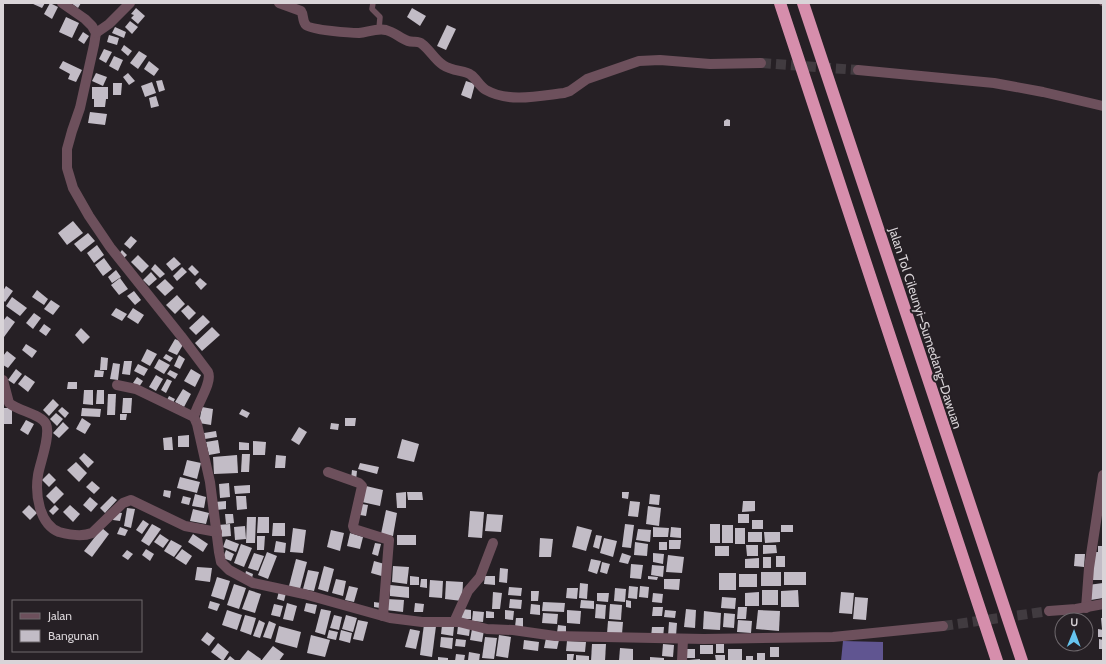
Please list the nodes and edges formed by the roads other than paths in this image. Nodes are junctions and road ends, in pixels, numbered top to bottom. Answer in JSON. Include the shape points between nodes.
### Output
{"nodes":[{"id":1,"x":62,"y":3,"type":"edge"},
{"id":2,"x":130,"y":3,"type":"edge"},
{"id":3,"x":279,"y":3,"type":"edge"},
{"id":4,"x":373,"y":3,"type":"edge"},
{"id":5,"x":780,"y":3,"type":"edge"},
{"id":6,"x":804,"y":3,"type":"edge"},
{"id":7,"x":379,"y":29,"type":"junction"},
{"id":8,"x":96,"y":33,"type":"junction"},
{"id":9,"x":761,"y":63,"type":"tunnel mouth"},
{"id":10,"x":858,"y":70,"type":"tunnel mouth"},
{"id":11,"x":1103,"y":106,"type":"edge"},
{"id":12,"x":3,"y":380,"type":"edge"},
{"id":13,"x":117,"y":385,"type":"dead end"},
{"id":14,"x":194,"y":417,"type":"junction"},
{"id":15,"x":328,"y":472,"type":"dead end"},
{"id":16,"x":1103,"y":475,"type":"edge"},
{"id":17,"x":217,"y":532,"type":"junction"},
{"id":18,"x":493,"y":543,"type":"dead end"},
{"id":19,"x":1103,"y":604,"type":"edge"},
{"id":20,"x":1086,"y":608,"type":"junction"},
{"id":21,"x":1049,"y":611,"type":"tunnel mouth"},
{"id":22,"x":383,"y":616,"type":"junction"},
{"id":23,"x":454,"y":622,"type":"junction"},
{"id":24,"x":943,"y":626,"type":"tunnel mouth"},
{"id":25,"x":683,"y":639,"type":"junction"},
{"id":26,"x":682,"y":661,"type":"edge"},
{"id":27,"x":996,"y":661,"type":"edge"},
{"id":28,"x":1022,"y":661,"type":"edge"}],
"edges":[{"from":1,"to":8,"type":"street","via":[[85,19]]},
{"from":2,"to":8,"type":"street"},
{"from":3,"to":7,"type":"street","via":[[301,11],[304,23],[308,26],[359,33]]},
{"from":4,"to":7,"type":"lane","via":[[372,9],[380,17]]},
{"from":5,"to":27,"type":"highway"},
{"from":6,"to":28,"type":"highway","name":"Jalan Tol Cileunyi–Sumedang–Dawuan"},
{"from":7,"to":9,"type":"street","via":[[393,32],[408,42],[421,42],[442,65],[472,75],[486,90],[517,98],[564,93],[587,79],[639,61]]},
{"from":8,"to":14,"type":"street","via":[[80,108],[67,149],[67,168],[73,188],[110,247],[210,375]]},
{"from":10,"to":11,"type":"street","via":[[994,83]]},
{"from":12,"to":17,"type":"street","via":[[9,403],[42,419],[46,425],[47,435],[37,480],[38,492],[41,512],[49,525],[56,530],[72,535],[92,533],[123,503],[131,500],[185,526]]},
{"from":13,"to":14,"type":"street","via":[[136,389]]},
{"from":14,"to":17,"type":"street","via":[[210,482]]},
{"from":15,"to":22,"type":"street","via":[[362,486],[354,529],[389,540]]},
{"from":16,"to":20,"type":"street","via":[[1089,568]]},
{"from":17,"to":22,"type":"street","via":[[221,562],[229,570],[253,583]]},
{"from":18,"to":23,"type":"street","via":[[480,576],[468,592]]},
{"from":19,"to":20,"type":"street"},
{"from":20,"to":21,"type":"street"},
{"from":22,"to":23,"type":"street","via":[[422,622]]},
{"from":23,"to":25,"type":"street","via":[[487,629],[555,636]]},
{"from":24,"to":25,"type":"street","via":[[833,637]]},
{"from":25,"to":26,"type":"street"}]}
